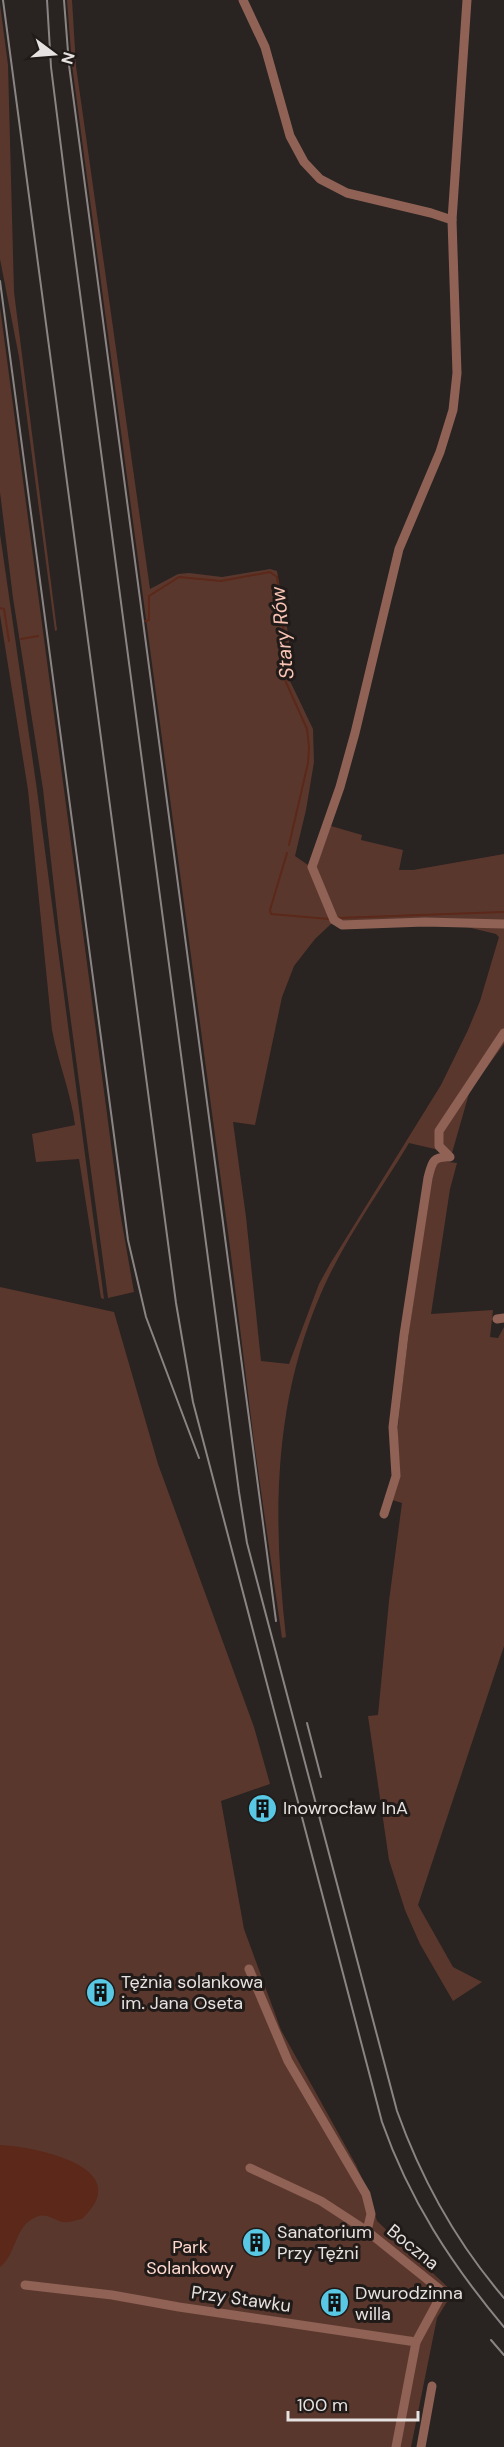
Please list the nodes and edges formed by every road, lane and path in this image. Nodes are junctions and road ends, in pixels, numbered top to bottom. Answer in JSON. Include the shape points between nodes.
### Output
{"nodes":[{"id":1,"x":243,"y":0,"type":"edge"},
{"id":2,"x":467,"y":0,"type":"edge"},
{"id":3,"x":452,"y":220,"type":"junction"},
{"id":4,"x":504,"y":924,"type":"edge"},
{"id":5,"x":504,"y":1033,"type":"edge"},
{"id":6,"x":384,"y":1514,"type":"dead end"},
{"id":7,"x":249,"y":1969,"type":"dead end"},
{"id":8,"x":250,"y":2168,"type":"dead end"},
{"id":9,"x":367,"y":2231,"type":"junction"},
{"id":10,"x":25,"y":2285,"type":"dead end"},
{"id":11,"x":416,"y":2342,"type":"junction"},
{"id":12,"x":432,"y":2386,"type":"dead end"},
{"id":13,"x":396,"y":2447,"type":"edge"},
{"id":14,"x":421,"y":2447,"type":"edge"}],
"edges":[{"from":1,"to":3,"type":"street","via":[[265,47],[290,136],[304,162],[320,179],[347,193]]},
{"from":2,"to":3,"type":"street"},
{"from":3,"to":4,"type":"street","via":[[457,373],[453,410],[440,452],[399,549],[349,755],[312,867],[334,920],[342,925]]},
{"from":5,"to":6,"type":"street","via":[[439,1131],[439,1146],[450,1157],[434,1160],[428,1178],[393,1427],[396,1476]]},
{"from":7,"to":9,"type":"street","via":[[288,2061],[366,2194],[371,2214]]},
{"from":8,"to":9,"type":"street","name":"Boczna","via":[[321,2201]]},
{"from":9,"to":11,"type":"street","name":"Boczna","via":[[443,2292]]},
{"from":10,"to":11,"type":"street","name":"Przy Stawku"},
{"from":11,"to":13,"type":"street","name":"Boczna"},
{"from":12,"to":14,"type":"street"}]}
